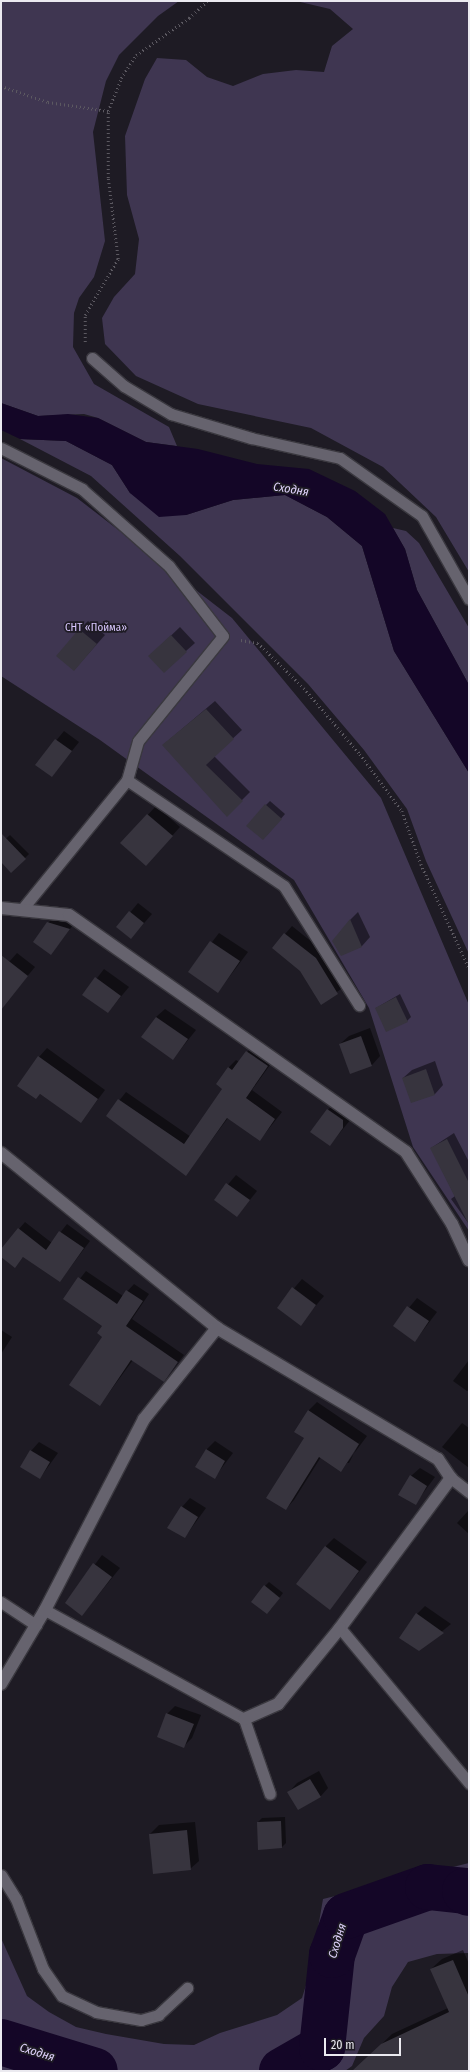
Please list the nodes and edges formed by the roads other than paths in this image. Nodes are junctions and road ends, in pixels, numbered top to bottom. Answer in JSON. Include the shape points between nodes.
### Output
{"nodes":[{"id":1,"x":92,"y":358,"type":"road end"},
{"id":2,"x":1,"y":448,"type":"edge"},
{"id":3,"x":469,"y":599,"type":"edge"},
{"id":4,"x":127,"y":780,"type":"junction"},
{"id":5,"x":1,"y":908,"type":"edge"},
{"id":6,"x":24,"y":908,"type":"junction"},
{"id":7,"x":359,"y":1005,"type":"dead end"},
{"id":8,"x":1,"y":1153,"type":"edge"},
{"id":9,"x":469,"y":1260,"type":"edge"},
{"id":10,"x":217,"y":1328,"type":"junction"},
{"id":11,"x":451,"y":1478,"type":"junction"},
{"id":12,"x":469,"y":1492,"type":"edge"},
{"id":13,"x":1,"y":1602,"type":"edge"},
{"id":14,"x":45,"y":1610,"type":"junction"},
{"id":15,"x":36,"y":1625,"type":"junction"},
{"id":16,"x":340,"y":1628,"type":"junction"},
{"id":17,"x":1,"y":1684,"type":"edge"},
{"id":18,"x":244,"y":1719,"type":"junction"},
{"id":19,"x":469,"y":1783,"type":"edge"},
{"id":20,"x":270,"y":1794,"type":"dead end"},
{"id":21,"x":1,"y":1875,"type":"edge"},
{"id":22,"x":188,"y":1988,"type":"dead end"}],
"edges":[{"from":1,"to":3,"type":"lane","via":[[124,386],[171,414],[251,438],[340,458],[422,516]]},
{"from":2,"to":4,"type":"lane","via":[[82,489],[169,566],[223,636],[138,741]]},
{"from":4,"to":6,"type":"lane"},
{"from":4,"to":7,"type":"lane","via":[[284,886]]},
{"from":5,"to":6,"type":"street"},
{"from":6,"to":9,"type":"street","via":[[69,915],[406,1152],[452,1224]]},
{"from":8,"to":10,"type":"street"},
{"from":10,"to":11,"type":"street","via":[[438,1459]]},
{"from":10,"to":14,"type":"street","via":[[144,1419]]},
{"from":11,"to":12,"type":"lane"},
{"from":11,"to":16,"type":"street"},
{"from":13,"to":15,"type":"lane"},
{"from":14,"to":15,"type":"street"},
{"from":14,"to":18,"type":"lane"},
{"from":15,"to":17,"type":"street"},
{"from":16,"to":18,"type":"street","via":[[278,1704]]},
{"from":16,"to":19,"type":"lane"},
{"from":18,"to":20,"type":"lane"},
{"from":21,"to":22,"type":"lane","via":[[16,1899],[43,1969],[62,1996],[96,2012],[141,2020],[158,2015]]}]}
